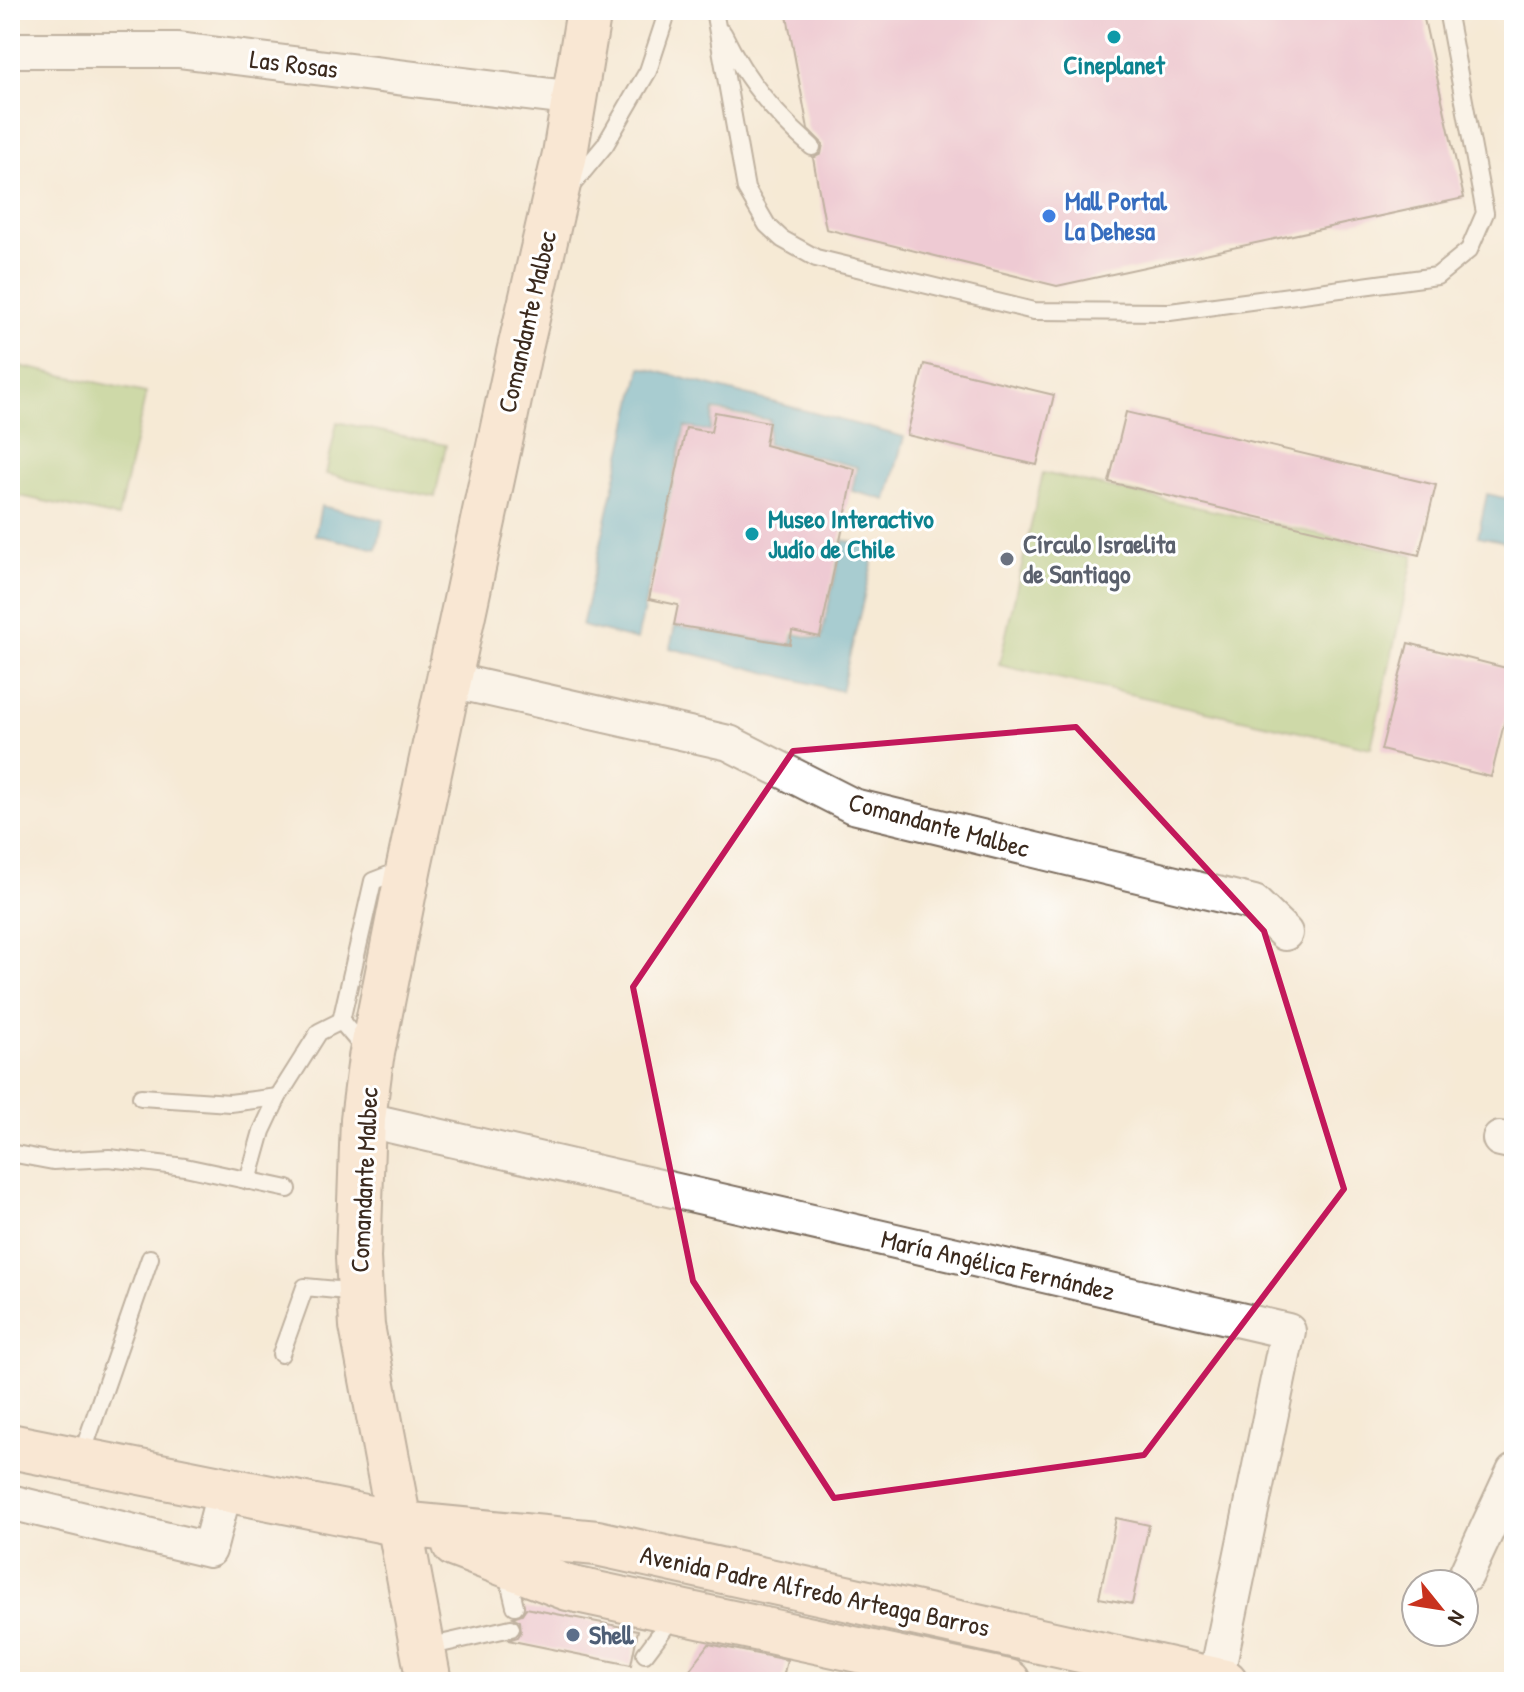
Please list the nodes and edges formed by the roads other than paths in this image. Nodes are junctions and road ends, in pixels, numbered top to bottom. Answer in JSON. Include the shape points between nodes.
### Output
{"nodes":[{"id":1,"x":589,"y":10,"type":"edge"},
{"id":2,"x":668,"y":10,"type":"edge"},
{"id":3,"x":1447,"y":10,"type":"edge"},
{"id":4,"x":714,"y":12,"type":"edge"},
{"id":5,"x":10,"y":50,"type":"edge"},
{"id":6,"x":576,"y":99,"type":"junction"},
{"id":7,"x":812,"y":147,"type":"dead end"},
{"id":8,"x":552,"y":208,"type":"junction"},
{"id":9,"x":450,"y":680,"type":"junction"},
{"id":10,"x":409,"y":866,"type":"junction"},
{"id":11,"x":1285,"y":933,"type":"dead end"},
{"id":12,"x":341,"y":1021,"type":"junction"},
{"id":13,"x":371,"y":1058,"type":"junction"},
{"id":14,"x":141,"y":1097,"type":"dead end"},
{"id":15,"x":278,"y":1097,"type":"junction"},
{"id":16,"x":363,"y":1119,"type":"junction"},
{"id":17,"x":10,"y":1153,"type":"edge"},
{"id":18,"x":248,"y":1181,"type":"junction"},
{"id":19,"x":288,"y":1189,"type":"dead end"},
{"id":20,"x":150,"y":1258,"type":"dead end"},
{"id":21,"x":360,"y":1293,"type":"junction"},
{"id":22,"x":281,"y":1354,"type":"dead end"},
{"id":23,"x":10,"y":1446,"type":"edge"},
{"id":24,"x":81,"y":1460,"type":"junction"},
{"id":25,"x":1514,"y":1471,"type":"edge"},
{"id":26,"x":225,"y":1489,"type":"junction"},
{"id":27,"x":10,"y":1502,"type":"edge"},
{"id":28,"x":400,"y":1524,"type":"junction"},
{"id":29,"x":505,"y":1564,"type":"junction"},
{"id":30,"x":1469,"y":1568,"type":"edge"},
{"id":31,"x":515,"y":1606,"type":"dead end"},
{"id":32,"x":677,"y":1611,"type":"junction"},
{"id":33,"x":511,"y":1628,"type":"dead end"},
{"id":34,"x":645,"y":1654,"type":"dead end"},
{"id":35,"x":426,"y":1665,"type":"edge"},
{"id":36,"x":1221,"y":1680,"type":"edge"},
{"id":37,"x":1008,"y":1682,"type":"edge"}],
"edges":[{"from":1,"to":6,"type":"main road","name":"Comandante Malbec"},
{"from":2,"to":8,"type":"lane","via":[[648,71],[605,145]]},
{"from":3,"to":4,"type":"lane","via":[[1485,213],[1469,250],[1437,276],[1170,312],[1034,311],[799,250],[767,225],[746,189]]},
{"from":4,"to":7,"type":"lane","via":[[761,94]]},
{"from":5,"to":6,"type":"street","name":"Las Rosas","via":[[178,50]]},
{"from":6,"to":8,"type":"main road","name":"Comandante Malbec"},
{"from":8,"to":9,"type":"main road","name":"Comandante Malbec"},
{"from":9,"to":10,"type":"main road","name":"Comandante Malbec"},
{"from":9,"to":11,"type":"street","name":"Comandante Malbec","via":[[729,743],[853,806],[1254,903]]},
{"from":10,"to":12,"type":"lane","via":[[373,881]]},
{"from":10,"to":13,"type":"main road","name":"Comandante Malbec"},
{"from":12,"to":13,"type":"lane"},
{"from":12,"to":15,"type":"lane","via":[[319,1032]]},
{"from":13,"to":16,"type":"main road","name":"Comandante Malbec"},
{"from":14,"to":15,"type":"lane","via":[[230,1103]]},
{"from":15,"to":18,"type":"lane"},
{"from":16,"to":21,"type":"main road","name":"Comandante Malbec"},
{"from":16,"to":36,"type":"street","name":"María Angélica Fernández","via":[[1288,1331]]},
{"from":17,"to":18,"type":"lane","via":[[53,1161],[109,1158]]},
{"from":18,"to":19,"type":"lane"},
{"from":20,"to":24,"type":"lane"},
{"from":21,"to":22,"type":"lane","via":[[305,1287]]},
{"from":21,"to":28,"type":"main road","name":"Comandante Malbec","via":[[371,1386]]},
{"from":23,"to":24,"type":"main road","name":"Avenida Padre Alfredo Arteaga Barros"},
{"from":24,"to":26,"type":"main road","name":"Avenida Padre Alfredo Arteaga Barros"},
{"from":25,"to":30,"type":"street"},
{"from":26,"to":27,"type":"street","via":[[209,1550]]},
{"from":26,"to":28,"type":"main road","name":"Avenida Padre Alfredo Arteaga Barros"},
{"from":28,"to":29,"type":"main road","name":"Avenida Padre Alfredo Arteaga Barros"},
{"from":28,"to":35,"type":"main road","name":"Comandante Malbec"},
{"from":28,"to":36,"type":"main road","name":"Avenida Padre Alfredo Arteaga Barros","via":[[597,1543]]},
{"from":29,"to":31,"type":"lane"},
{"from":29,"to":32,"type":"main road","name":"Avenida Padre Alfredo Arteaga Barros","via":[[568,1588]]},
{"from":32,"to":34,"type":"lane"},
{"from":32,"to":37,"type":"main road","name":"Avenida Padre Alfredo Arteaga Barros"},
{"from":33,"to":35,"type":"lane"}]}
